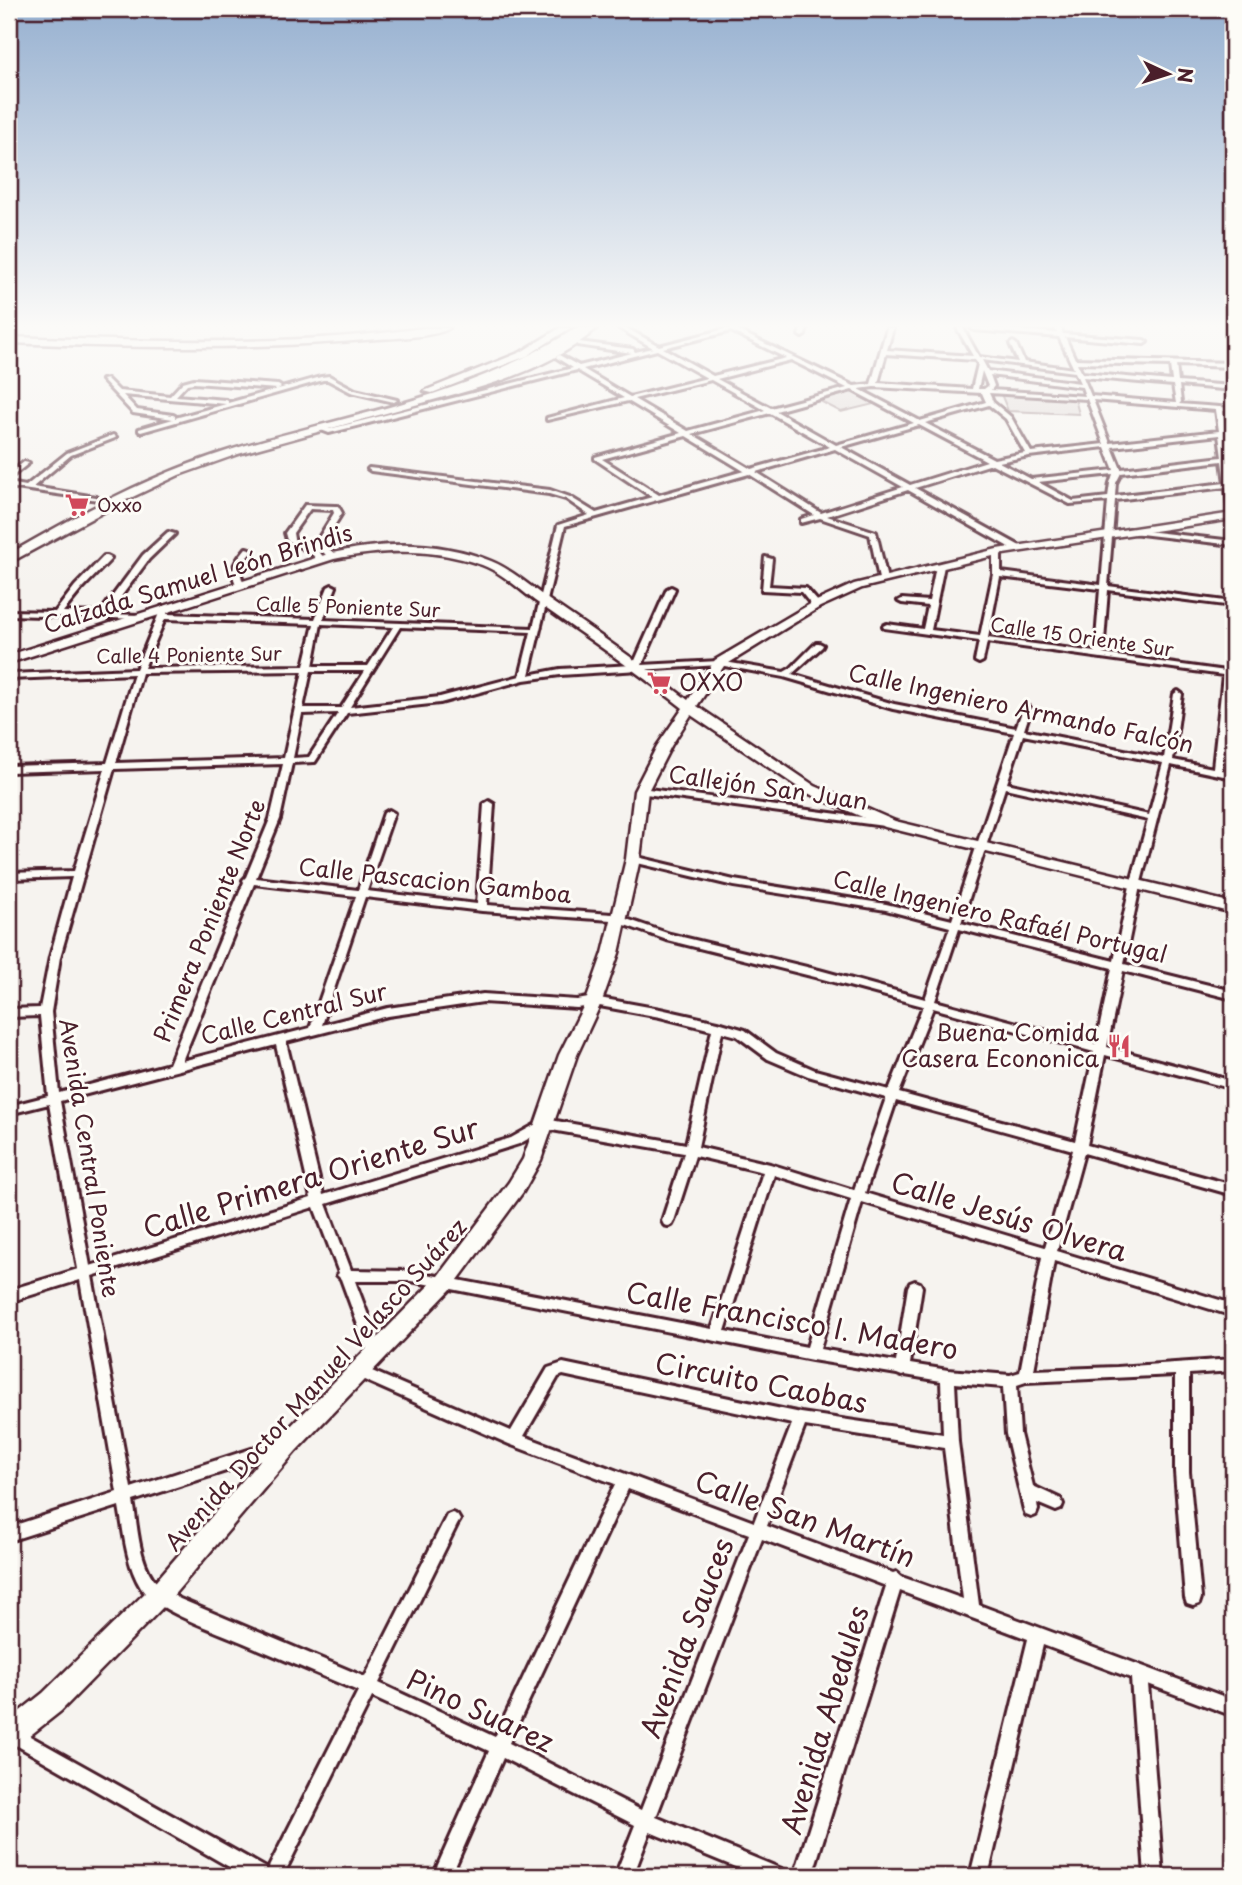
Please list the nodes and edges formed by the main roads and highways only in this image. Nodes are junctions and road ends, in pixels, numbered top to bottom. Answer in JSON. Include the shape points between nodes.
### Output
{"nodes":[{"id":1,"x":336,"y":416,"type":"edge"},
{"id":2,"x":369,"y":416,"type":"edge"},
{"id":3,"x":9,"y":547,"type":"edge"},
{"id":4,"x":9,"y":559,"type":"edge"}],
"edges":[{"from":1,"to":3,"type":"main road","via":[[215,449],[96,499]]},
{"from":2,"to":4,"type":"main road","via":[[230,453],[160,480],[85,515]]}]}
